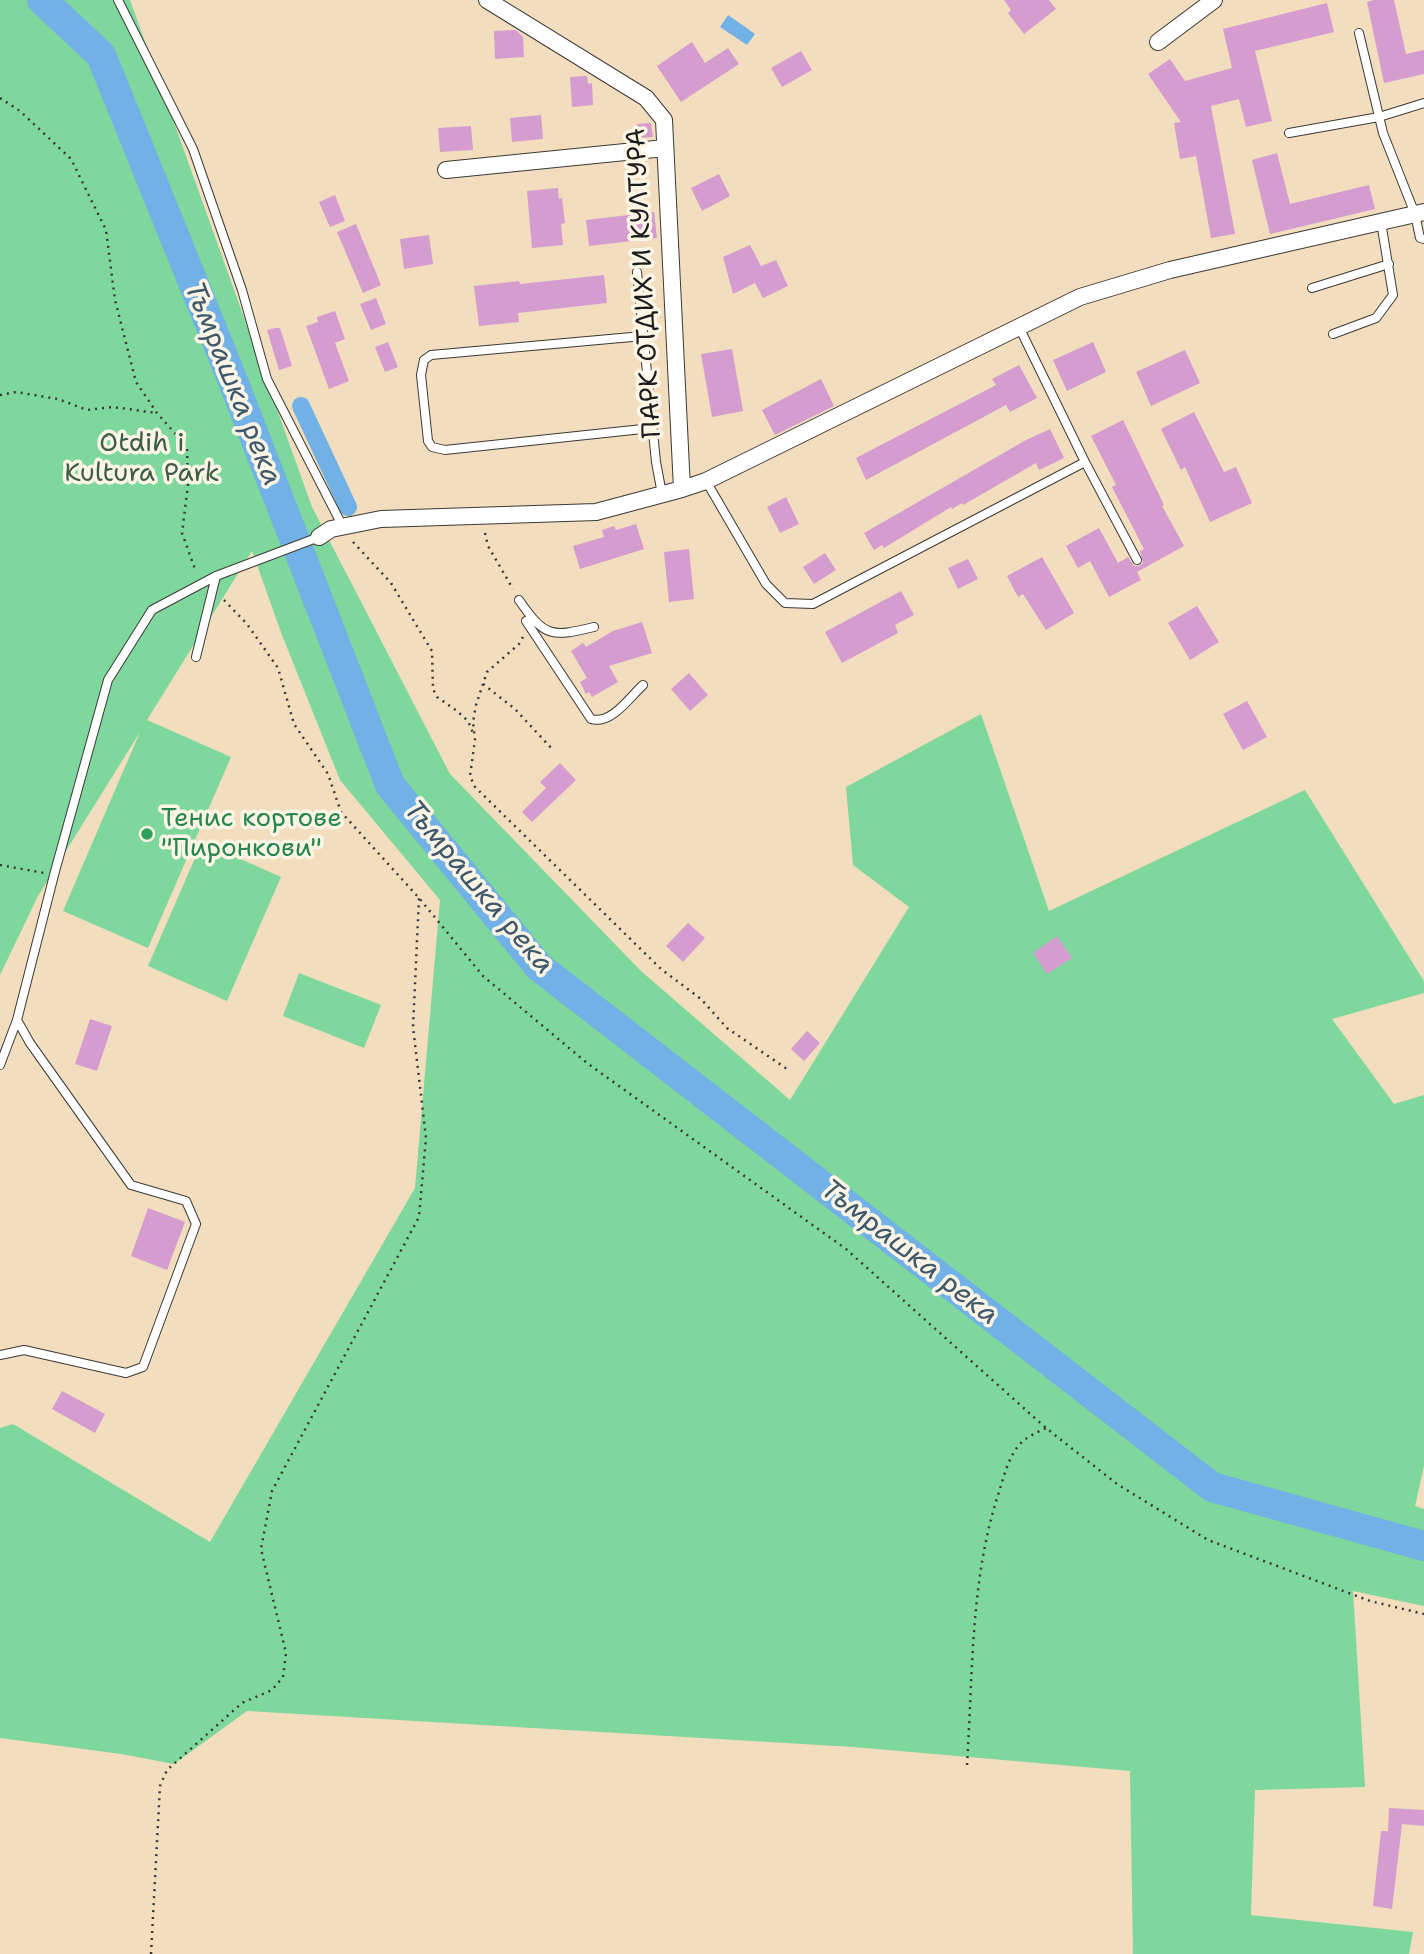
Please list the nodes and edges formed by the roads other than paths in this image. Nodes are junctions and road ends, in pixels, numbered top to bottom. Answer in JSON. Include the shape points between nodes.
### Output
{"nodes":[{"id":1,"x":118,"y":0,"type":"edge"},
{"id":2,"x":486,"y":0,"type":"edge"},
{"id":3,"x":1214,"y":0,"type":"edge"},
{"id":4,"x":511,"y":6,"type":"edge"},
{"id":5,"x":1359,"y":33,"type":"dead end"},
{"id":6,"x":1158,"y":42,"type":"dead end"},
{"id":7,"x":1424,"y":103,"type":"edge"},
{"id":8,"x":1379,"y":117,"type":"junction"},
{"id":9,"x":1289,"y":133,"type":"dead end"},
{"id":10,"x":665,"y":148,"type":"junction"},
{"id":11,"x":446,"y":170,"type":"dead end"},
{"id":12,"x":1419,"y":213,"type":"edge"},
{"id":13,"x":1381,"y":222,"type":"junction"},
{"id":14,"x":1424,"y":239,"type":"edge"},
{"id":15,"x":1389,"y":264,"type":"junction"},
{"id":16,"x":637,"y":272,"type":"dead end"},
{"id":17,"x":1312,"y":288,"type":"dead end"},
{"id":18,"x":1018,"y":326,"type":"junction"},
{"id":19,"x":1333,"y":334,"type":"dead end"},
{"id":20,"x":643,"y":336,"type":"junction"},
{"id":21,"x":652,"y":428,"type":"junction"},
{"id":22,"x":1085,"y":462,"type":"junction"},
{"id":23,"x":706,"y":481,"type":"junction"},
{"id":24,"x":682,"y":489,"type":"junction"},
{"id":25,"x":662,"y":494,"type":"junction"},
{"id":26,"x":343,"y":528,"type":"junction"},
{"id":27,"x":319,"y":537,"type":"joint"},
{"id":28,"x":1137,"y":560,"type":"dead end"},
{"id":29,"x":216,"y":576,"type":"junction"},
{"id":30,"x":519,"y":600,"type":"road end"},
{"id":31,"x":526,"y":621,"type":"road end"},
{"id":32,"x":594,"y":627,"type":"dead end"},
{"id":33,"x":197,"y":657,"type":"dead end"},
{"id":34,"x":643,"y":685,"type":"dead end"},
{"id":35,"x":17,"y":1020,"type":"junction"},
{"id":36,"x":0,"y":1065,"type":"edge"},
{"id":37,"x":0,"y":1355,"type":"edge"}],
"edges":[{"from":1,"to":26,"type":"lane","via":[[193,149],[267,379]]},
{"from":2,"to":4,"type":"street","name":"ПАРК ОТДИХ И КУЛТУРА"},
{"from":3,"to":6,"type":"street"},
{"from":4,"to":10,"type":"street","name":"ПАРК ОТДИХ И КУЛТУРА","via":[[646,98],[664,120]]},
{"from":5,"to":8,"type":"lane"},
{"from":7,"to":8,"type":"lane"},
{"from":8,"to":9,"type":"lane"},
{"from":8,"to":12,"type":"lane"},
{"from":10,"to":11,"type":"street"},
{"from":10,"to":24,"type":"street","name":"ПАРК ОТДИХ И КУЛТУРА"},
{"from":12,"to":13,"type":"street"},
{"from":12,"to":14,"type":"lane","via":[[1420,237]]},
{"from":13,"to":15,"type":"lane"},
{"from":13,"to":18,"type":"street","via":[[1170,270],[1080,297]]},
{"from":15,"to":17,"type":"lane"},
{"from":15,"to":19,"type":"lane","via":[[1393,295],[1376,318]]},
{"from":16,"to":20,"type":"lane"},
{"from":18,"to":22,"type":"lane"},
{"from":18,"to":23,"type":"street"},
{"from":20,"to":21,"type":"lane"},
{"from":20,"to":21,"type":"lane","via":[[431,355],[424,360],[421,375],[428,441],[445,450]]},
{"from":21,"to":25,"type":"lane"},
{"from":22,"to":23,"type":"lane","via":[[813,604],[785,603],[766,584]]},
{"from":22,"to":28,"type":"lane"},
{"from":23,"to":24,"type":"street"},
{"from":24,"to":25,"type":"street"},
{"from":25,"to":26,"type":"street","via":[[596,512],[381,519]]},
{"from":26,"to":27,"type":"street"},
{"from":27,"to":29,"type":"lane"},
{"from":29,"to":33,"type":"lane"},
{"from":29,"to":35,"type":"lane","via":[[152,610],[108,680]]},
{"from":30,"to":32,"type":"lane","via":[[549,633]]},
{"from":31,"to":34,"type":"lane","via":[[591,719],[607,719]]},
{"from":35,"to":36,"type":"lane"},
{"from":35,"to":37,"type":"lane","via":[[131,1185],[186,1201],[196,1224],[143,1367],[126,1373],[24,1350]]}]}
